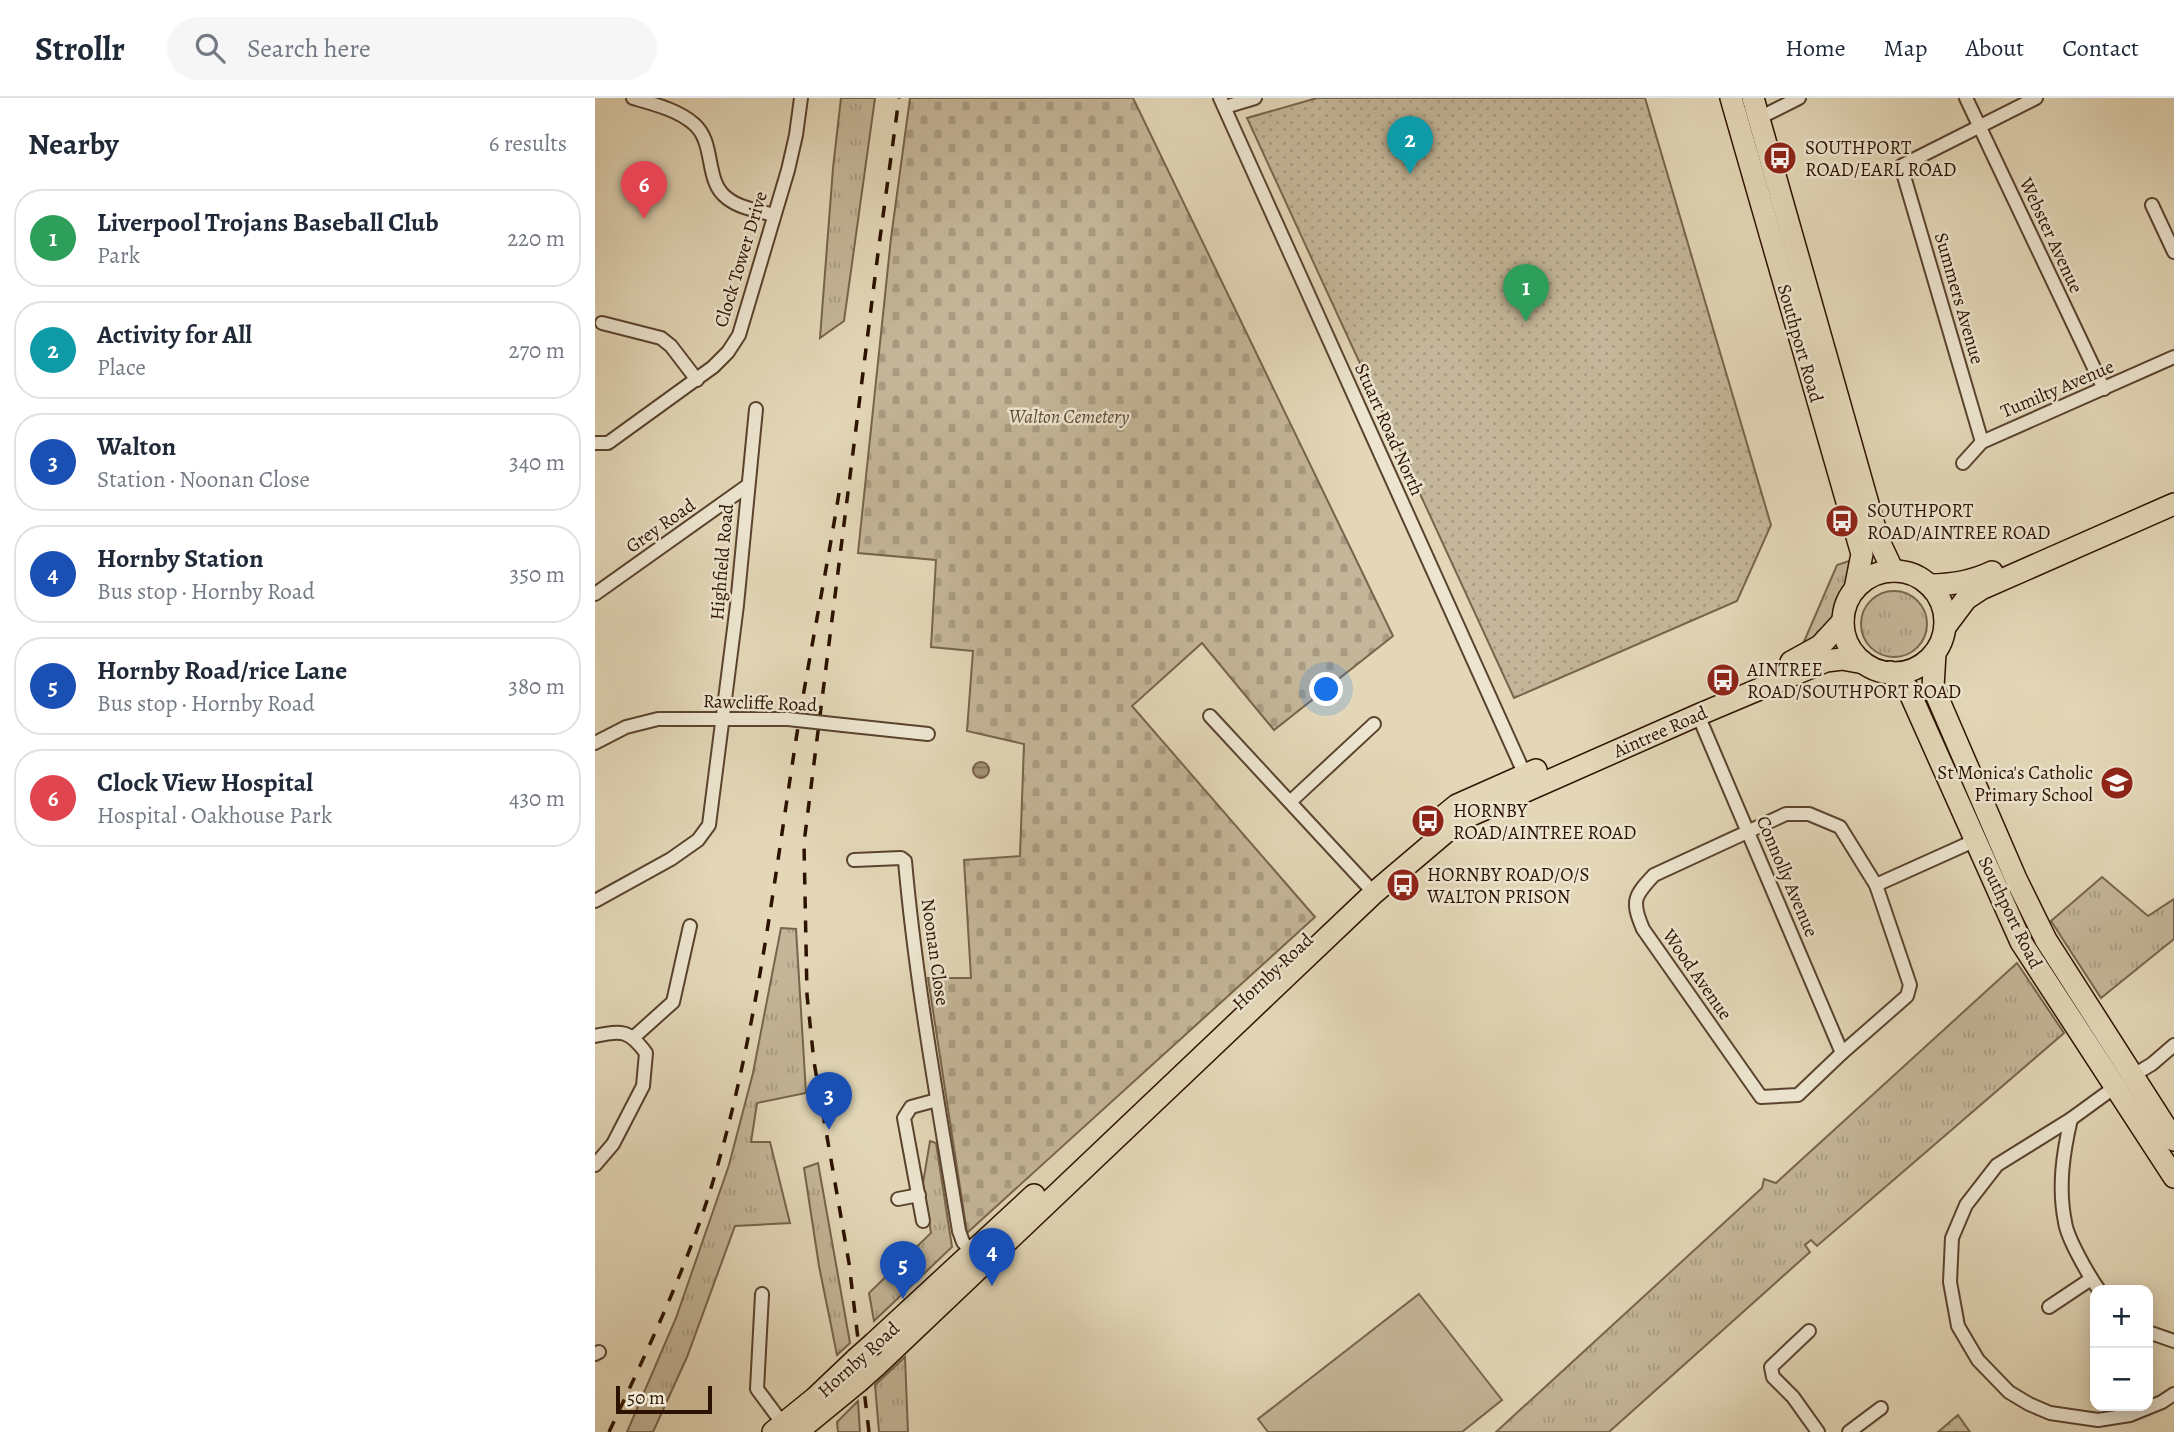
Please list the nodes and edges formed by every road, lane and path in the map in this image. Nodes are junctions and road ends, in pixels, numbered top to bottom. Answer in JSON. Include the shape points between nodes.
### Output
{"nodes":[{"id":1,"x":633,"y":98,"type":"edge"},
{"id":2,"x":801,"y":98,"type":"edge"},
{"id":3,"x":1255,"y":98,"type":"edge"},
{"id":4,"x":1731,"y":98,"type":"edge"},
{"id":5,"x":1753,"y":98,"type":"edge"},
{"id":6,"x":1799,"y":98,"type":"edge"},
{"id":7,"x":1966,"y":98,"type":"edge"},
{"id":8,"x":2036,"y":98,"type":"edge"},
{"id":9,"x":1222,"y":102,"type":"edge"},
{"id":10,"x":1749,"y":123,"type":"junction"},
{"id":11,"x":1980,"y":127,"type":"junction"},
{"id":12,"x":2153,"y":205,"type":"dead end"},
{"id":13,"x":774,"y":215,"type":"junction"},
{"id":14,"x":2174,"y":252,"type":"edge"},
{"id":15,"x":602,"y":323,"type":"dead end"},
{"id":16,"x":2174,"y":358,"type":"edge"},
{"id":17,"x":697,"y":380,"type":"junction"},
{"id":18,"x":2104,"y":389,"type":"junction"},
{"id":19,"x":756,"y":409,"type":"dead end"},
{"id":20,"x":1982,"y":442,"type":"junction"},
{"id":21,"x":595,"y":443,"type":"edge"},
{"id":22,"x":1963,"y":463,"type":"dead end"},
{"id":23,"x":747,"y":486,"type":"junction"},
{"id":24,"x":2174,"y":491,"type":"edge"},
{"id":25,"x":2174,"y":504,"type":"edge"},
{"id":26,"x":1893,"y":571,"type":"junction"},
{"id":27,"x":1930,"y":584,"type":"junction"},
{"id":28,"x":1855,"y":589,"type":"junction"},
{"id":29,"x":595,"y":594,"type":"edge"},
{"id":30,"x":1843,"y":621,"type":"junction"},
{"id":31,"x":1945,"y":628,"type":"junction"},
{"id":32,"x":1935,"y":653,"type":"junction"},
{"id":33,"x":1864,"y":663,"type":"junction"},
{"id":34,"x":1890,"y":672,"type":"junction"},
{"id":35,"x":1698,"y":715,"type":"junction"},
{"id":36,"x":1210,"y":716,"type":"dead end"},
{"id":37,"x":724,"y":718,"type":"junction"},
{"id":38,"x":1374,"y":724,"type":"dead end"},
{"id":39,"x":928,"y":734,"type":"dead end"},
{"id":40,"x":595,"y":743,"type":"edge"},
{"id":41,"x":1525,"y":775,"type":"junction"},
{"id":42,"x":1290,"y":802,"type":"junction"},
{"id":43,"x":1460,"y":820,"type":"joint"},
{"id":44,"x":1748,"y":831,"type":"junction"},
{"id":45,"x":1976,"y":840,"type":"junction"},
{"id":46,"x":854,"y":860,"type":"dead end"},
{"id":47,"x":1876,"y":885,"type":"junction"},
{"id":48,"x":1369,"y":888,"type":"junction"},
{"id":49,"x":595,"y":901,"type":"edge"},
{"id":50,"x":690,"y":926,"type":"dead end"},
{"id":51,"x":595,"y":1036,"type":"edge"},
{"id":52,"x":634,"y":1037,"type":"junction"},
{"id":53,"x":2171,"y":1051,"type":"edge"},
{"id":54,"x":1842,"y":1053,"type":"junction"},
{"id":55,"x":2124,"y":1081,"type":"junction"},
{"id":56,"x":937,"y":1100,"type":"junction"},
{"id":57,"x":2071,"y":1119,"type":"junction"},
{"id":58,"x":2174,"y":1140,"type":"edge"},
{"id":59,"x":595,"y":1165,"type":"edge"},
{"id":60,"x":2174,"y":1177,"type":"edge"},
{"id":61,"x":919,"y":1195,"type":"junction"},
{"id":62,"x":898,"y":1199,"type":"dead end"},
{"id":63,"x":923,"y":1221,"type":"dead end"},
{"id":64,"x":978,"y":1259,"type":"junction"},
{"id":65,"x":2095,"y":1285,"type":"edge"},
{"id":66,"x":2090,"y":1287,"type":"edge"},
{"id":67,"x":762,"y":1294,"type":"dead end"},
{"id":68,"x":2049,"y":1307,"type":"dead end"},
{"id":69,"x":1809,"y":1331,"type":"dead end"},
{"id":70,"x":2153,"y":1334,"type":"edge"},
{"id":71,"x":2174,"y":1340,"type":"edge"},
{"id":72,"x":866,"y":1363,"type":"junction"},
{"id":73,"x":2174,"y":1394,"type":"edge"},
{"id":74,"x":1881,"y":1408,"type":"dead end"},
{"id":75,"x":785,"y":1429,"type":"edge"},
{"id":76,"x":1818,"y":1432,"type":"edge"},
{"id":77,"x":1849,"y":1432,"type":"edge"}],
"edges":[{"from":1,"to":13,"type":"street","via":[[696,125],[720,191],[740,205]]},
{"from":2,"to":13,"type":"street","name":"Clock Tower Drive"},
{"from":3,"to":9,"type":"street"},
{"from":4,"to":10,"type":"main road","name":"Southport Road"},
{"from":5,"to":10,"type":"main road","name":"Southport Road"},
{"from":6,"to":10,"type":"street"},
{"from":7,"to":11,"type":"street","name":"Webster Avenue"},
{"from":8,"to":11,"type":"street"},
{"from":9,"to":41,"type":"street","name":"Stuart Road North"},
{"from":10,"to":26,"type":"main road","name":"Southport Road","via":[[1878,539]]},
{"from":10,"to":28,"type":"main road","name":"Southport Road","via":[[1861,554]]},
{"from":11,"to":18,"type":"street","name":"Webster Avenue"},
{"from":11,"to":20,"type":"street","name":"Summers Avenue","via":[[1901,166]]},
{"from":12,"to":14,"type":"street"},
{"from":13,"to":17,"type":"street","name":"Clock Tower Drive","via":[[739,335],[728,352]]},
{"from":15,"to":17,"type":"street","via":[[661,338]]},
{"from":16,"to":18,"type":"street","name":"Tumilty Avenue"},
{"from":17,"to":21,"type":"street","name":"Clock Tower Drive","via":[[608,443]]},
{"from":18,"to":20,"type":"street","name":"Tumilty Avenue"},
{"from":19,"to":23,"type":"street","name":"Highfield Road"},
{"from":20,"to":22,"type":"street","name":"Tumilty Avenue"},
{"from":23,"to":29,"type":"street","name":"Grey Road"},
{"from":23,"to":37,"type":"street","name":"Highfield Road"},
{"from":24,"to":27,"type":"main road","via":[[1976,580]]},
{"from":25,"to":31,"type":"main road","via":[[1981,589],[1966,598]]},
{"from":26,"to":27,"type":"main road","via":[[1910,573]]},
{"from":26,"to":28,"type":"main road","via":[[1874,575]]},
{"from":27,"to":31,"type":"main road","via":[[1941,600]]},
{"from":28,"to":30,"type":"main road"},
{"from":30,"to":33,"type":"main road","via":[[1849,645]]},
{"from":30,"to":41,"type":"main road","name":"Hornby Road","via":[[1806,655]]},
{"from":31,"to":32,"type":"main road"},
{"from":32,"to":34,"type":"main road","via":[[1918,667]]},
{"from":32,"to":55,"type":"main road","name":"Southport Road","via":[[1933,687],[2015,879]]},
{"from":33,"to":34,"type":"main road"},
{"from":33,"to":35,"type":"main road","name":"Aintree Road","via":[[1826,661]]},
{"from":34,"to":45,"type":"main road","name":"Southport Road","via":[[1908,689]]},
{"from":35,"to":43,"type":"main road","name":"Aintree Road"},
{"from":35,"to":44,"type":"street","name":"Connolly Avenue"},
{"from":36,"to":42,"type":"street"},
{"from":37,"to":39,"type":"street","name":"Rawcliffe Road","bridge":true,"via":[[787,719]]},
{"from":37,"to":40,"type":"street","name":"Rawcliffe Road","via":[[658,719],[626,727]]},
{"from":37,"to":49,"type":"street","name":"Highfield Road","via":[[709,825],[698,841]]},
{"from":38,"to":42,"type":"street"},
{"from":41,"to":48,"type":"main road","name":"Hornby Road","via":[[1457,805]]},
{"from":42,"to":48,"type":"street"},
{"from":43,"to":48,"type":"main road","name":"Hornby Road"},
{"from":44,"to":47,"type":"street","via":[[1786,814],[1809,814],[1829,821],[1840,827]]},
{"from":44,"to":54,"type":"street","name":"Connolly Avenue"},
{"from":44,"to":54,"type":"street","name":"Wood Avenue","via":[[1654,875],[1638,891],[1635,911],[1761,1097],[1798,1095]]},
{"from":45,"to":47,"type":"street"},
{"from":45,"to":55,"type":"main road","name":"Southport Road","via":[[2021,942]]},
{"from":46,"to":56,"type":"street","name":"Noonan Close","via":[[905,861]]},
{"from":47,"to":54,"type":"street","via":[[1910,985],[1907,996]]},
{"from":48,"to":64,"type":"main road","name":"Hornby Road"},
{"from":50,"to":52,"type":"street","via":[[673,1002]]},
{"from":51,"to":52,"type":"street","via":[[621,1031]]},
{"from":52,"to":59,"type":"street","via":[[646,1053],[643,1086],[613,1144]]},
{"from":53,"to":55,"type":"street"},
{"from":55,"to":57,"type":"street"},
{"from":55,"to":58,"type":"main road","name":"Southport Road"},
{"from":55,"to":60,"type":"main road","name":"Southport Road"},
{"from":56,"to":61,"type":"street","via":[[911,1107],[904,1118]]},
{"from":56,"to":64,"type":"street","name":"Noonan Close","via":[[959,1231]]},
{"from":57,"to":65,"type":"street","via":[[2061,1179],[2065,1225]]},
{"from":57,"to":73,"type":"street","via":[[1997,1165],[1966,1205],[1952,1238],[1950,1282],[1958,1326],[1978,1360],[2009,1392],[2066,1422],[2130,1415]]},
{"from":61,"to":62,"type":"street"},
{"from":61,"to":63,"type":"street"},
{"from":64,"to":72,"type":"main road","name":"Hornby Road"},
{"from":64,"to":72,"type":"main road","name":"Hornby Road","bridge":true,"via":[[874,1343]]},
{"from":66,"to":68,"type":"street"},
{"from":67,"to":75,"type":"street","via":[[757,1389]]},
{"from":69,"to":76,"type":"street","via":[[1771,1367],[1773,1377]]},
{"from":70,"to":71,"type":"street"},
{"from":72,"to":75,"type":"main road","name":"Hornby Road","via":[[815,1398]]},
{"from":72,"to":75,"type":"main road","name":"Hornby Road","bridge":true,"via":[[858,1382]]},
{"from":74,"to":77,"type":"street"}]}
